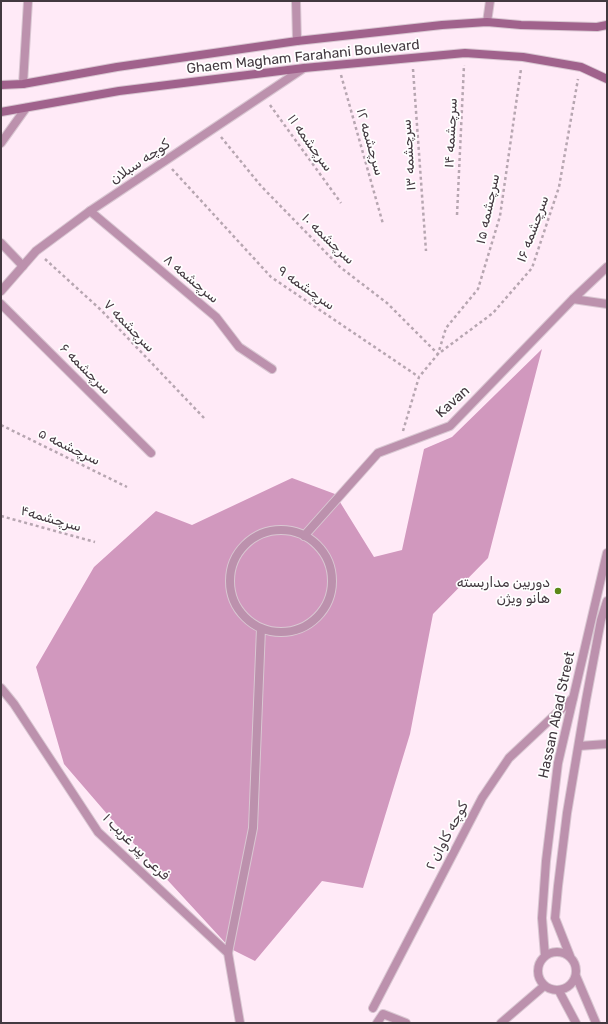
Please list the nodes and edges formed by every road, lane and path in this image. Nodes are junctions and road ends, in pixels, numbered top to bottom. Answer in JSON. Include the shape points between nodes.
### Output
{"nodes":[{"id":1,"x":28,"y":1,"type":"edge"},
{"id":2,"x":296,"y":1,"type":"edge"},
{"id":3,"x":490,"y":1,"type":"edge"},
{"id":4,"x":487,"y":22,"type":"junction"},
{"id":5,"x":607,"y":25,"type":"edge"},
{"id":6,"x":297,"y":41,"type":"junction"},
{"id":7,"x":465,"y":53,"type":"junction"},
{"id":8,"x":412,"y":56,"type":"junction"},
{"id":9,"x":523,"y":56,"type":"junction"},
{"id":10,"x":338,"y":65,"type":"junction"},
{"id":11,"x":581,"y":67,"type":"junction"},
{"id":12,"x":304,"y":68,"type":"junction"},
{"id":13,"x":607,"y":80,"type":"edge"},
{"id":14,"x":23,"y":84,"type":"junction"},
{"id":15,"x":1,"y":85,"type":"edge"},
{"id":16,"x":263,"y":95,"type":"junction"},
{"id":17,"x":26,"y":108,"type":"junction"},
{"id":18,"x":1,"y":112,"type":"edge"},
{"id":19,"x":214,"y":128,"type":"junction"},
{"id":20,"x":1,"y":143,"type":"edge"},
{"id":21,"x":166,"y":161,"type":"junction"},
{"id":22,"x":341,"y":203,"type":"dead end"},
{"id":23,"x":90,"y":211,"type":"junction"},
{"id":24,"x":457,"y":215,"type":"dead end"},
{"id":25,"x":383,"y":224,"type":"dead end"},
{"id":26,"x":1,"y":243,"type":"edge"},
{"id":27,"x":36,"y":251,"type":"junction"},
{"id":28,"x":426,"y":251,"type":"dead end"},
{"id":29,"x":23,"y":266,"type":"junction"},
{"id":30,"x":607,"y":267,"type":"edge"},
{"id":31,"x":1,"y":291,"type":"edge"},
{"id":32,"x":573,"y":299,"type":"junction"},
{"id":33,"x":1,"y":304,"type":"edge"},
{"id":34,"x":607,"y":304,"type":"edge"},
{"id":35,"x":438,"y":354,"type":"junction"},
{"id":36,"x":272,"y":369,"type":"dead end"},
{"id":37,"x":419,"y":377,"type":"junction"},
{"id":38,"x":205,"y":419,"type":"dead end"},
{"id":39,"x":1,"y":425,"type":"edge"},
{"id":40,"x":399,"y":446,"type":"junction"},
{"id":41,"x":151,"y":453,"type":"dead end"},
{"id":42,"x":128,"y":487,"type":"dead end"},
{"id":43,"x":1,"y":516,"type":"edge"},
{"id":44,"x":304,"y":536,"type":"junction"},
{"id":45,"x":95,"y":542,"type":"dead end"},
{"id":46,"x":607,"y":553,"type":"edge"},
{"id":47,"x":607,"y":601,"type":"edge"},
{"id":48,"x":261,"y":628,"type":"junction"},
{"id":49,"x":1,"y":688,"type":"edge"},
{"id":50,"x":573,"y":698,"type":"junction"},
{"id":51,"x":607,"y":744,"type":"edge"},
{"id":52,"x":579,"y":746,"type":"junction"},
{"id":53,"x":228,"y":953,"type":"junction"},
{"id":54,"x":545,"y":956,"type":"junction"},
{"id":55,"x":570,"y":956,"type":"junction"},
{"id":56,"x":576,"y":976,"type":"junction"},
{"id":57,"x":544,"y":986,"type":"junction"},
{"id":58,"x":558,"y":991,"type":"junction"},
{"id":59,"x":372,"y":1008,"type":"dead end"},
{"id":60,"x":240,"y":1023,"type":"edge"},
{"id":61,"x":377,"y":1023,"type":"edge"},
{"id":62,"x":406,"y":1023,"type":"edge"},
{"id":63,"x":501,"y":1023,"type":"edge"},
{"id":64,"x":576,"y":1023,"type":"edge"},
{"id":65,"x":596,"y":1023,"type":"edge"}],
"edges":[{"from":1,"to":14,"type":"street"},
{"from":2,"to":6,"type":"street"},
{"from":3,"to":4,"type":"street"},
{"from":4,"to":5,"type":"main road","name":"Ghaem Magham Farahani Boulevard"},
{"from":4,"to":6,"type":"main road","name":"Ghaem Magham Farahani Boulevard"},
{"from":6,"to":14,"type":"main road","name":"Ghaem Magham Farahani Boulevard","via":[[117,67]]},
{"from":7,"to":8,"type":"main road","name":"Ghaem Magham Farahani Boulevard"},
{"from":7,"to":9,"type":"main road","name":"Ghaem Magham Farahani Boulevard"},
{"from":7,"to":24,"type":"path","name":"سرچشمه ۱۴"},
{"from":8,"to":10,"type":"main road","name":"Ghaem Magham Farahani Boulevard"},
{"from":8,"to":28,"type":"path","name":"سرچشمه ۱۳"},
{"from":9,"to":11,"type":"main road","name":"Ghaem Magham Farahani Boulevard"},
{"from":9,"to":35,"type":"path","name":"سرچشمه ۱۵","via":[[500,216],[478,289],[446,328]]},
{"from":10,"to":12,"type":"main road","name":"Ghaem Magham Farahani Boulevard"},
{"from":10,"to":25,"type":"path","name":"سرچشمه ۱۲"},
{"from":11,"to":13,"type":"main road","name":"Ghaem Magham Farahani Boulevard"},
{"from":11,"to":35,"type":"path","name":"۱۶ سرچشمه","via":[[559,187],[532,268],[494,312]]},
{"from":12,"to":16,"type":"street","name":"کوچه سبلان"},
{"from":12,"to":17,"type":"main road","name":"Ghaem Magham Farahani Boulevard","via":[[119,91]]},
{"from":14,"to":15,"type":"main road","name":"Ghaem Magham Farahani Boulevard"},
{"from":16,"to":19,"type":"street","name":"کوچه سبلان"},
{"from":16,"to":22,"type":"path","name":"سرچشمه ۱۱"},
{"from":17,"to":18,"type":"main road","name":"Ghaem Magham Farahani Boulevard"},
{"from":17,"to":20,"type":"street"},
{"from":19,"to":21,"type":"street","name":"کوچه سبلان"},
{"from":19,"to":35,"type":"path","name":"سرچشمه ۱۰","via":[[261,186],[335,262],[387,303]]},
{"from":21,"to":23,"type":"street","name":"کوچه سبلان"},
{"from":21,"to":37,"type":"path","name":"سرچشمه ۹","via":[[271,277]]},
{"from":23,"to":27,"type":"street","name":"کوچه سبلان"},
{"from":23,"to":36,"type":"street","name":"سرچشمه ۸","via":[[216,317],[239,347]]},
{"from":26,"to":29,"type":"street"},
{"from":27,"to":29,"type":"street","name":"کوچه سبلان"},
{"from":27,"to":38,"type":"path","name":"سرچشمه ۷","via":[[101,310]]},
{"from":29,"to":31,"type":"street","name":"کوچه سبلان"},
{"from":30,"to":32,"type":"street","name":"Kavan"},
{"from":32,"to":34,"type":"street"},
{"from":32,"to":40,"type":"street","name":"Kavan","via":[[450,426]]},
{"from":33,"to":41,"type":"street","name":"سرچشمه ۶"},
{"from":35,"to":37,"type":"path","name":"۱۶ سرچشمه"},
{"from":37,"to":40,"type":"path","name":"۱۶ سرچشمه"},
{"from":39,"to":42,"type":"path","name":"سرچشمه ۵"},
{"from":40,"to":44,"type":"street","name":"Kavan","via":[[378,453]]},
{"from":43,"to":45,"type":"path","name":"سرچشمه۴"},
{"from":44,"to":48,"type":"street","via":[[318,546],[328,560],[332,577],[328,600],[323,610],[311,622],[295,630],[278,632]]},
{"from":44,"to":48,"type":"street","via":[[272,531],[257,536],[244,546],[235,560],[230,576],[231,592],[237,608]]},
{"from":46,"to":50,"type":"street","name":"Hassan Abad Street"},
{"from":47,"to":52,"type":"street","name":"Hassan Abad Street"},
{"from":48,"to":53,"type":"street","via":[[253,828]]},
{"from":49,"to":53,"type":"street","name":"فرعی پیر غریب ۱","via":[[98,832]]},
{"from":50,"to":54,"type":"street","name":"Hassan Abad Street","via":[[558,763],[546,861],[542,918]]},
{"from":50,"to":59,"type":"street","name":"کوچه کاوان ۲","via":[[509,758],[482,798]]},
{"from":51,"to":52,"type":"street"},
{"from":52,"to":55,"type":"street","name":"Hassan Abad Street","via":[[567,813],[556,918]]},
{"from":53,"to":60,"type":"street"},
{"from":54,"to":55,"type":"street","via":[[553,952],[562,952]]},
{"from":54,"to":57,"type":"street","via":[[540,961],[537,974]]},
{"from":55,"to":56,"type":"street","via":[[576,969]]},
{"from":56,"to":58,"type":"street","via":[[570,986]]},
{"from":56,"to":65,"type":"street"},
{"from":57,"to":58,"type":"street"},
{"from":57,"to":63,"type":"street"},
{"from":58,"to":64,"type":"street"},
{"from":61,"to":62,"type":"street","via":[[383,1014]]}]}
